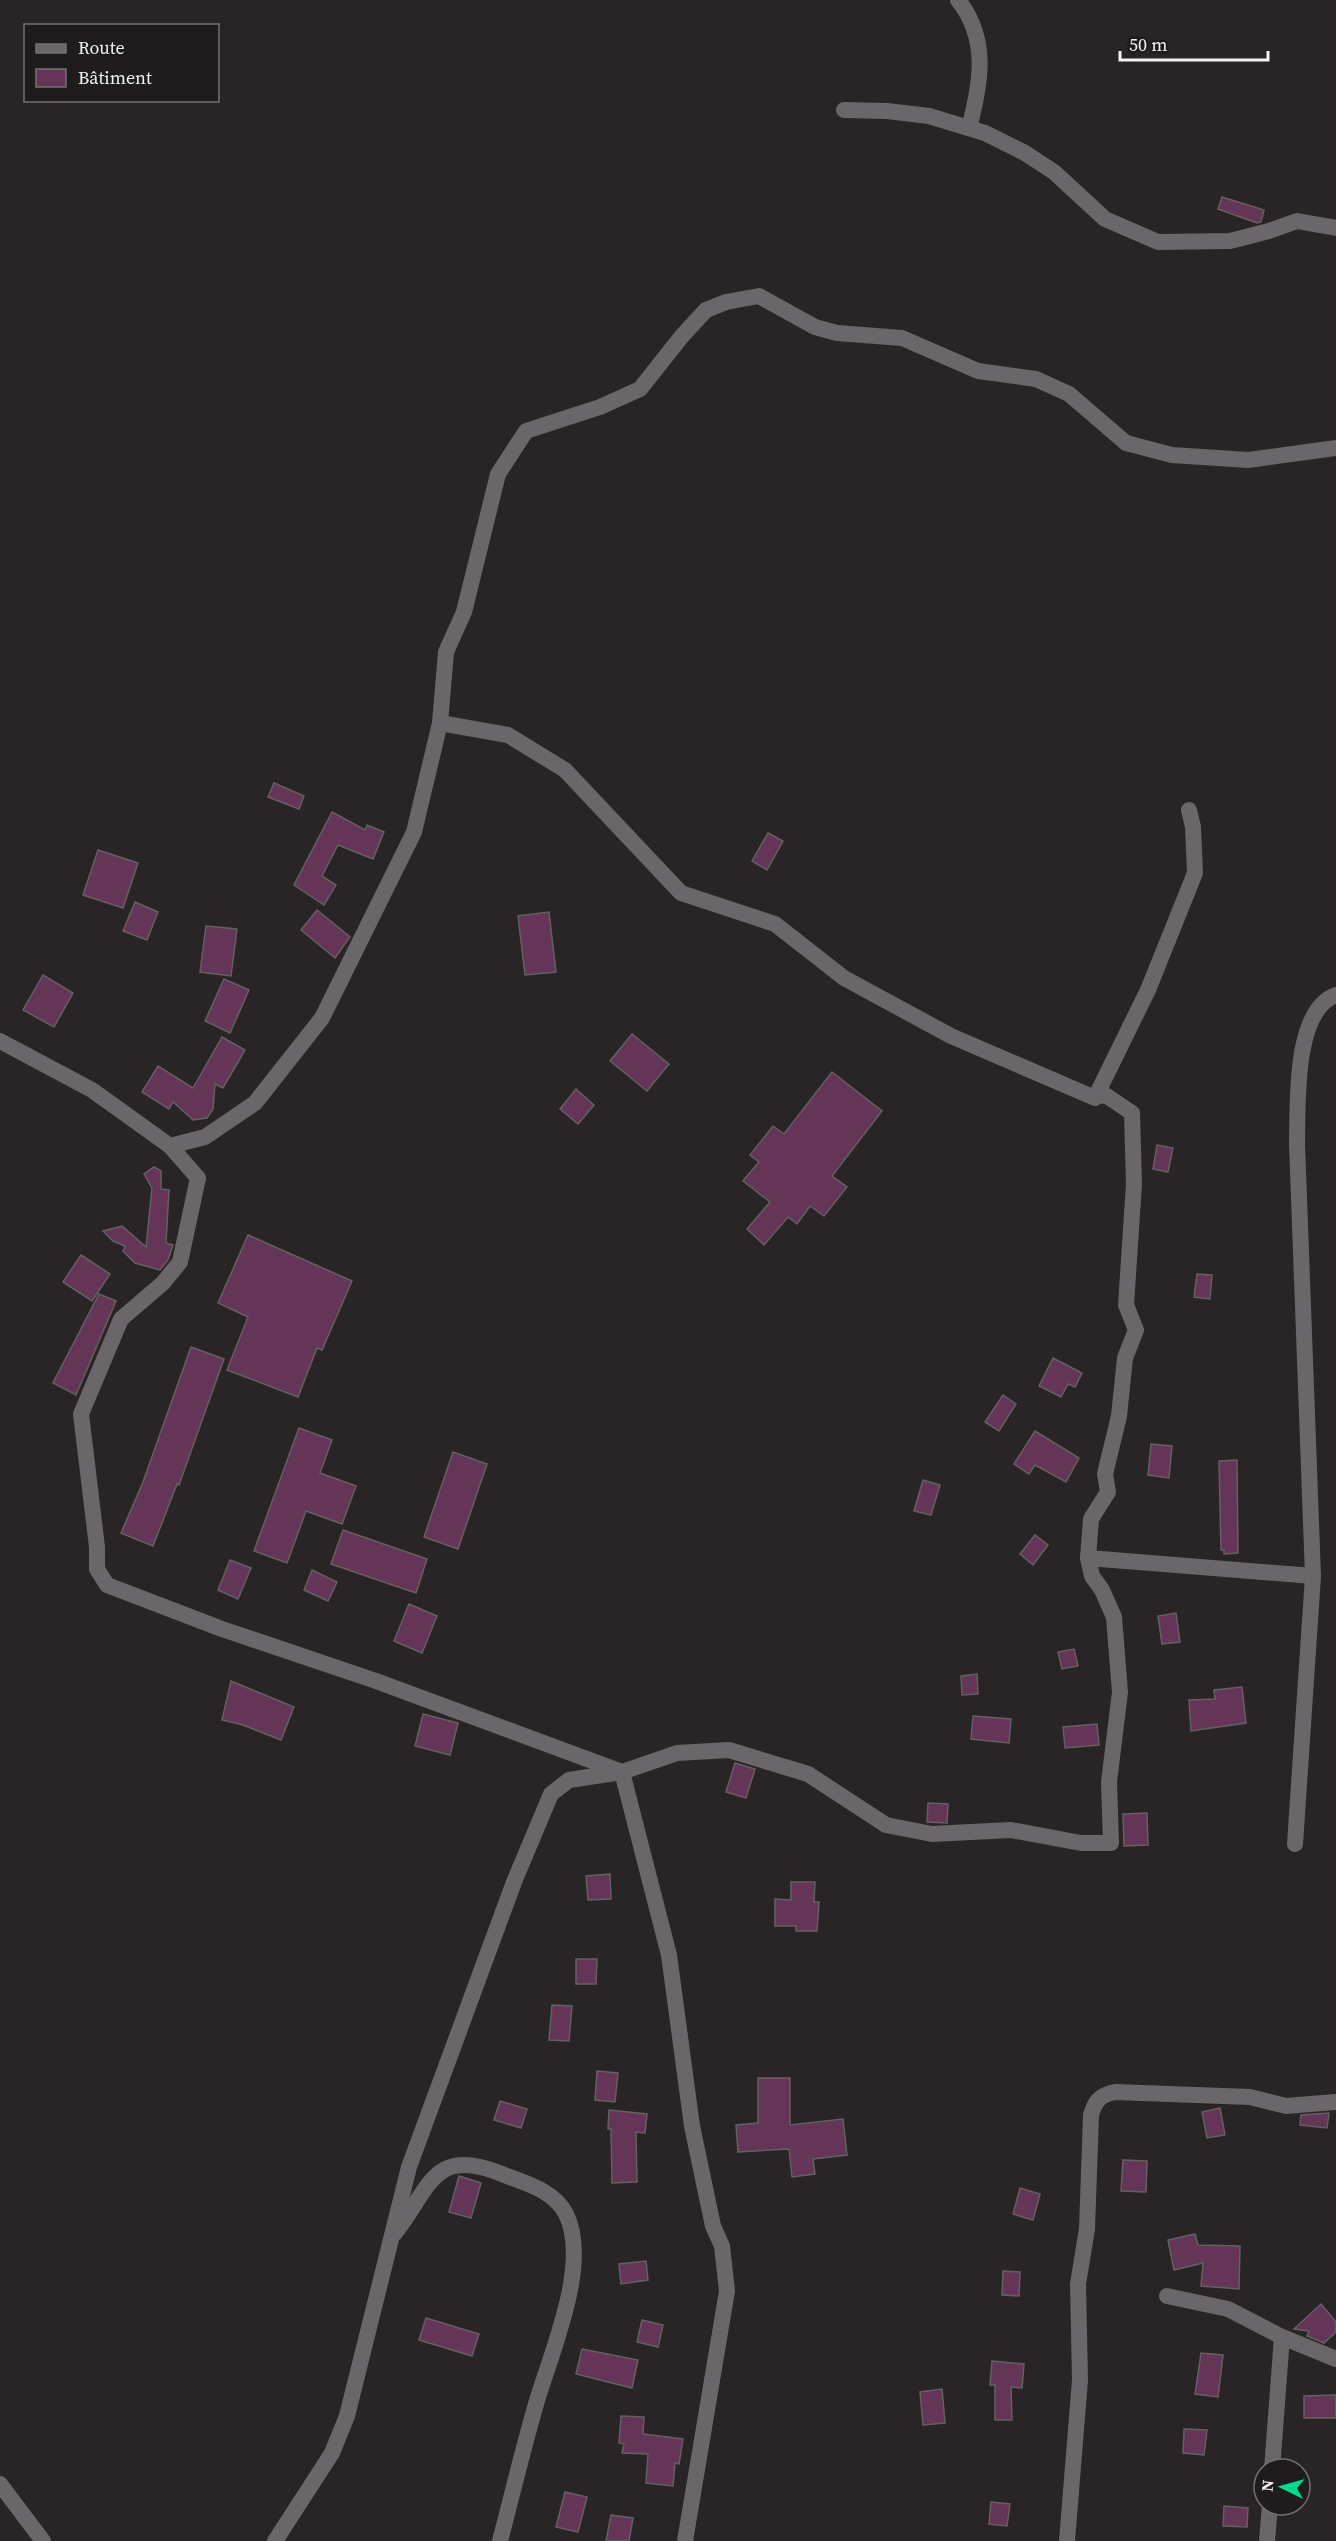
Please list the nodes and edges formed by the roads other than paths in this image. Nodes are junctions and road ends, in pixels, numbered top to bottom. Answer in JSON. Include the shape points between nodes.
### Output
{"nodes":[{"id":1,"x":958,"y":0,"type":"edge"},
{"id":2,"x":844,"y":111,"type":"dead end"},
{"id":3,"x":969,"y":128,"type":"junction"},
{"id":4,"x":1336,"y":228,"type":"edge"},
{"id":5,"x":1336,"y":448,"type":"edge"},
{"id":6,"x":440,"y":723,"type":"junction"},
{"id":7,"x":1189,"y":810,"type":"dead end"},
{"id":8,"x":1336,"y":995,"type":"edge"},
{"id":9,"x":0,"y":1041,"type":"edge"},
{"id":10,"x":1097,"y":1095,"type":"junction"},
{"id":11,"x":170,"y":1146,"type":"junction"},
{"id":12,"x":1088,"y":1558,"type":"junction"},
{"id":13,"x":1313,"y":1576,"type":"junction"},
{"id":14,"x":622,"y":1772,"type":"junction"},
{"id":15,"x":1295,"y":1844,"type":"dead end"},
{"id":16,"x":1336,"y":2102,"type":"edge"},
{"id":17,"x":392,"y":2236,"type":"junction"},
{"id":18,"x":1167,"y":2296,"type":"dead end"},
{"id":19,"x":1282,"y":2337,"type":"junction"},
{"id":20,"x":1336,"y":2359,"type":"edge"},
{"id":21,"x":1273,"y":2457,"type":"edge"},
{"id":22,"x":0,"y":2484,"type":"edge"},
{"id":23,"x":1269,"y":2517,"type":"edge"},
{"id":24,"x":42,"y":2541,"type":"edge"},
{"id":25,"x":275,"y":2541,"type":"edge"},
{"id":26,"x":500,"y":2541,"type":"edge"},
{"id":27,"x":685,"y":2541,"type":"edge"},
{"id":28,"x":1068,"y":2541,"type":"edge"},
{"id":29,"x":1267,"y":2541,"type":"edge"}],
"edges":[{"from":1,"to":3,"type":"street","via":[[978,34],[981,61],[978,95]]},
{"from":2,"to":3,"type":"street","via":[[929,116]]},
{"from":3,"to":4,"type":"street","via":[[1024,153],[1054,172],[1105,219],[1158,242],[1230,241],[1297,221]]},
{"from":5,"to":6,"type":"street","via":[[1248,460],[1172,455],[1126,443],[1070,394],[1036,379],[978,371],[902,338],[837,333],[815,327],[759,296],[726,302],[706,310],[640,389],[600,407],[526,431],[498,474],[464,612],[446,652]]},
{"from":6,"to":10,"type":"street","via":[[508,735],[565,770],[681,893],[775,924],[843,978],[951,1036],[1095,1098]]},
{"from":6,"to":11,"type":"street","via":[[414,832],[322,1018],[255,1103],[205,1137]]},
{"from":7,"to":10,"type":"street","via":[[1195,873],[1148,990]]},
{"from":8,"to":13,"type":"street","via":[[1327,998],[1309,1021],[1299,1078],[1297,1144]]},
{"from":9,"to":11,"type":"street","via":[[92,1090]]},
{"from":10,"to":12,"type":"street","via":[[1107,1096],[1132,1113],[1134,1184],[1126,1298],[1136,1330],[1125,1358],[1118,1424],[1105,1474],[1108,1492],[1091,1519]]},
{"from":11,"to":14,"type":"street","via":[[198,1178],[180,1262],[163,1283],[121,1319],[81,1414],[97,1569],[107,1585]]},
{"from":12,"to":13,"type":"street"},
{"from":12,"to":14,"type":"street","via":[[1092,1576],[1114,1617],[1120,1692],[1109,1782],[1111,1843],[1081,1843],[1011,1830],[932,1834],[886,1825],[808,1774],[729,1750],[677,1754]]},
{"from":13,"to":15,"type":"street"},
{"from":14,"to":17,"type":"street","via":[[569,1780],[551,1794],[441,2076],[409,2167]]},
{"from":14,"to":27,"type":"street","via":[[669,1955],[692,2126],[713,2226],[722,2246],[727,2291]]},
{"from":16,"to":28,"type":"street","via":[[1286,2106],[1250,2097],[1115,2092],[1104,2094],[1095,2102],[1091,2115],[1087,2229],[1078,2284],[1080,2380]]},
{"from":17,"to":25,"type":"street","via":[[347,2416],[332,2453]]},
{"from":17,"to":26,"type":"street","via":[[428,2183],[447,2166],[472,2164],[545,2191],[566,2213],[573,2264],[560,2333],[536,2402]]},
{"from":18,"to":19,"type":"street","via":[[1228,2309]]},
{"from":19,"to":20,"type":"street"},
{"from":19,"to":21,"type":"street"},
{"from":22,"to":24,"type":"street"},
{"from":23,"to":29,"type":"street"}]}
